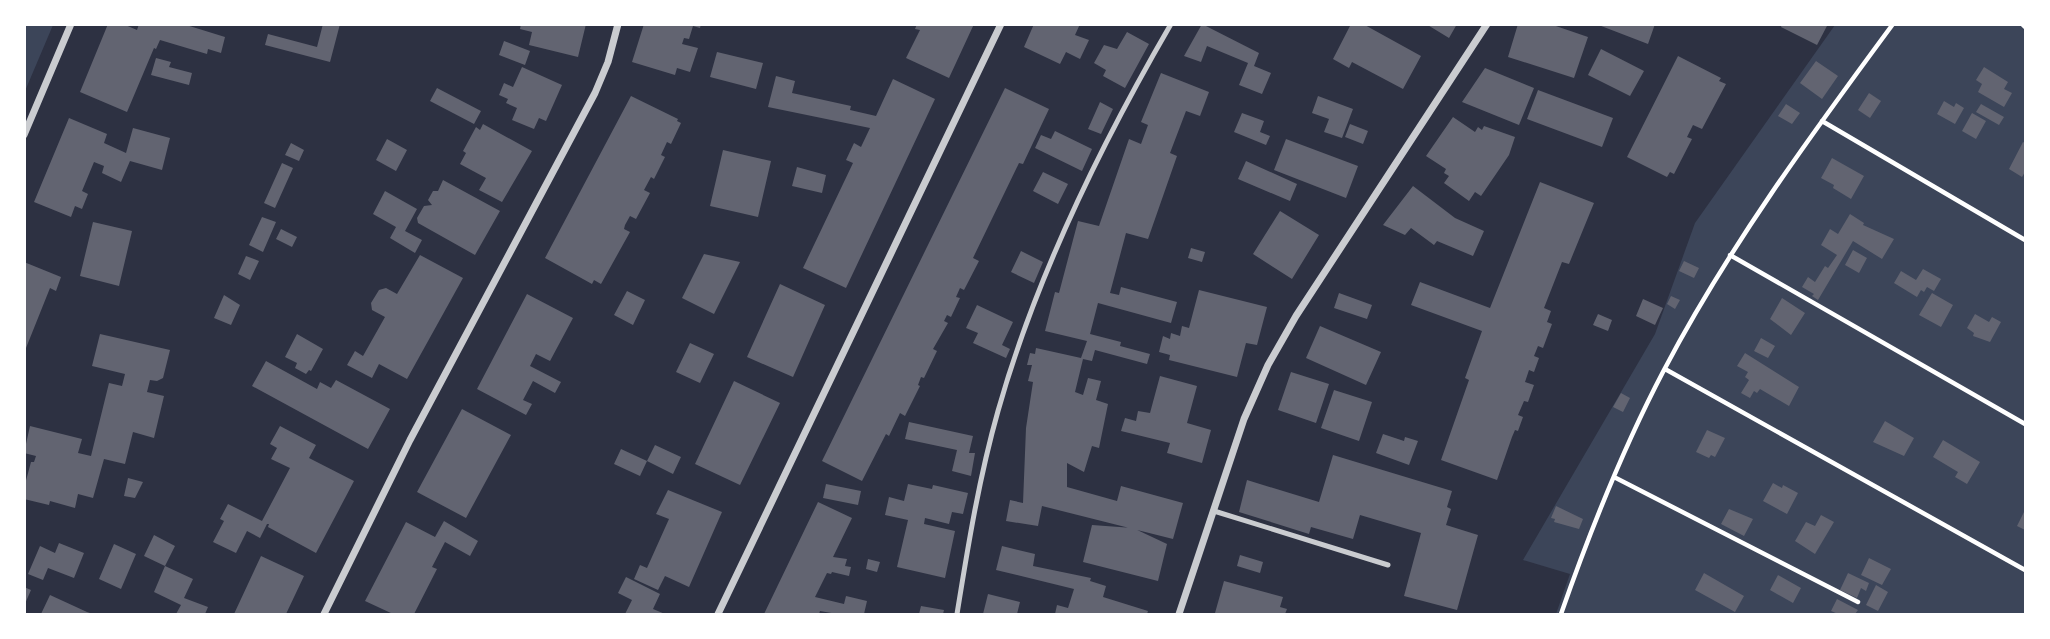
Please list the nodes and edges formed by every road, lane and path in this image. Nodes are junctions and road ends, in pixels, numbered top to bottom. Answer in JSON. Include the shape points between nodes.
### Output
{"nodes":[{"id":1,"x":71,"y":24,"type":"edge"},
{"id":2,"x":618,"y":24,"type":"edge"},
{"id":3,"x":1001,"y":24,"type":"edge"},
{"id":4,"x":1171,"y":24,"type":"edge"},
{"id":5,"x":1487,"y":24,"type":"edge"},
{"id":6,"x":1893,"y":24,"type":"edge"},
{"id":7,"x":1822,"y":121,"type":"junction"},
{"id":8,"x":24,"y":135,"type":"edge"},
{"id":9,"x":2025,"y":240,"type":"edge"},
{"id":10,"x":1730,"y":255,"type":"junction"},
{"id":11,"x":1665,"y":369,"type":"junction"},
{"id":12,"x":2025,"y":424,"type":"edge"},
{"id":13,"x":1614,"y":477,"type":"junction"},
{"id":14,"x":1214,"y":511,"type":"junction"},
{"id":15,"x":1388,"y":565,"type":"dead end"},
{"id":16,"x":2025,"y":570,"type":"edge"},
{"id":17,"x":1858,"y":602,"type":"dead end"},
{"id":18,"x":324,"y":614,"type":"edge"},
{"id":19,"x":718,"y":614,"type":"edge"},
{"id":20,"x":957,"y":614,"type":"edge"},
{"id":21,"x":1179,"y":614,"type":"edge"},
{"id":22,"x":1561,"y":614,"type":"edge"}],
"edges":[{"from":1,"to":8,"type":"street"},
{"from":2,"to":18,"type":"street","via":[[595,93],[410,440]]},
{"from":3,"to":19,"type":"street"},
{"from":4,"to":20,"type":"lane","via":[[1100,156],[1044,278],[1018,349],[984,462]]},
{"from":5,"to":14,"type":"street","via":[[1268,365],[1244,419]]},
{"from":6,"to":7,"type":"path"},
{"from":7,"to":9,"type":"path"},
{"from":7,"to":10,"type":"path"},
{"from":10,"to":11,"type":"path"},
{"from":10,"to":12,"type":"path"},
{"from":11,"to":13,"type":"path"},
{"from":11,"to":16,"type":"path"},
{"from":13,"to":17,"type":"path"},
{"from":13,"to":22,"type":"path"},
{"from":14,"to":15,"type":"lane"},
{"from":14,"to":21,"type":"street"}]}
